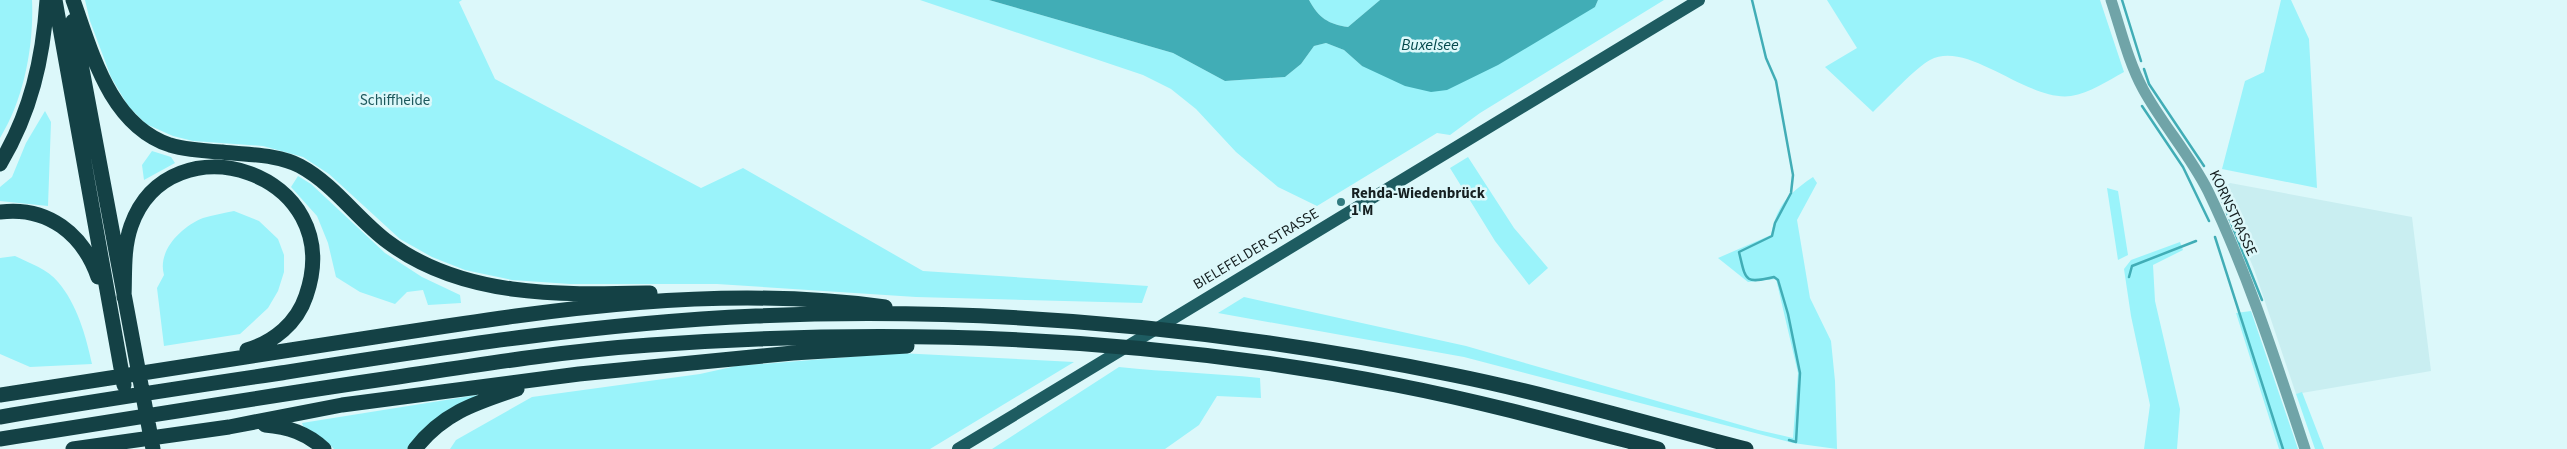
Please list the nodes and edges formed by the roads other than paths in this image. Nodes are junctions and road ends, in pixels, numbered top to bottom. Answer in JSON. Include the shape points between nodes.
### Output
{"nodes":[{"id":1,"x":47,"y":0,"type":"edge"},
{"id":2,"x":55,"y":0,"type":"edge"},
{"id":3,"x":69,"y":0,"type":"edge"},
{"id":4,"x":73,"y":0,"type":"edge"},
{"id":5,"x":1699,"y":0,"type":"edge"},
{"id":6,"x":2111,"y":0,"type":"edge"},
{"id":7,"x":0,"y":164,"type":"edge"},
{"id":8,"x":0,"y":212,"type":"edge"},
{"id":9,"x":124,"y":297,"type":"junction"},
{"id":10,"x":711,"y":298,"type":"junction"},
{"id":11,"x":111,"y":314,"type":"junction"},
{"id":12,"x":948,"y":316,"type":"junction"},
{"id":13,"x":991,"y":339,"type":"junction"},
{"id":14,"x":202,"y":363,"type":"junction"},
{"id":15,"x":579,"y":374,"type":"junction"},
{"id":16,"x":0,"y":385,"type":"edge"},
{"id":17,"x":58,"y":386,"type":"junction"},
{"id":18,"x":0,"y":396,"type":"edge"},
{"id":19,"x":0,"y":416,"type":"edge"},
{"id":20,"x":229,"y":427,"type":"junction"},
{"id":21,"x":0,"y":439,"type":"edge"},
{"id":22,"x":79,"y":448,"type":"edge"},
{"id":23,"x":136,"y":449,"type":"edge"},
{"id":24,"x":153,"y":449,"type":"edge"},
{"id":25,"x":324,"y":449,"type":"edge"},
{"id":26,"x":415,"y":449,"type":"edge"},
{"id":27,"x":958,"y":449,"type":"edge"},
{"id":28,"x":1658,"y":449,"type":"edge"},
{"id":29,"x":1746,"y":449,"type":"edge"},
{"id":30,"x":2305,"y":449,"type":"edge"}],
"edges":[{"from":1,"to":7,"type":"highway","via":[[33,92],[14,140]]},
{"from":2,"to":11,"type":"highway"},
{"from":3,"to":9,"type":"highway"},
{"from":4,"to":10,"type":"highway","via":[[104,82],[140,130],[170,145],[271,157],[298,165],[324,181],[377,234],[427,266],[461,279],[510,289],[574,294],[672,293]]},
{"from":5,"to":27,"type":"main road","name":"BIELEFELDER STRASSE"},
{"from":6,"to":30,"type":"street","name":"KORNSTRASSE","via":[[2140,84],[2204,182],[2224,222],[2272,349]]},
{"from":8,"to":11,"type":"highway","via":[[19,211],[42,216],[71,232],[94,265]]},
{"from":9,"to":14,"type":"highway","via":[[126,249],[132,225],[143,204],[169,181],[202,168],[224,167],[258,176],[280,190],[296,208],[310,239],[312,276],[304,301],[292,321],[268,342]]},
{"from":9,"to":24,"type":"highway"},
{"from":10,"to":12,"type":"highway","via":[[782,297],[853,302]]},
{"from":10,"to":14,"type":"highway","via":[[497,318]]},
{"from":11,"to":23,"type":"highway"},
{"from":12,"to":19,"type":"highway","via":[[759,316],[646,322],[541,333]]},
{"from":12,"to":29,"type":"highway","via":[[1114,325],[1287,345],[1518,389]]},
{"from":13,"to":15,"type":"highway","via":[[794,353]]},
{"from":13,"to":21,"type":"highway","via":[[757,338],[550,354]]},
{"from":13,"to":28,"type":"highway","via":[[1156,351],[1396,385]]},
{"from":14,"to":17,"type":"highway"},
{"from":15,"to":20,"type":"highway","via":[[342,405]]},
{"from":15,"to":26,"type":"highway","via":[[521,387],[470,405],[447,417]]},
{"from":16,"to":17,"type":"highway"},
{"from":17,"to":18,"type":"highway"},
{"from":20,"to":22,"type":"highway"},
{"from":20,"to":25,"type":"highway","via":[[283,426],[304,434]]}]}
